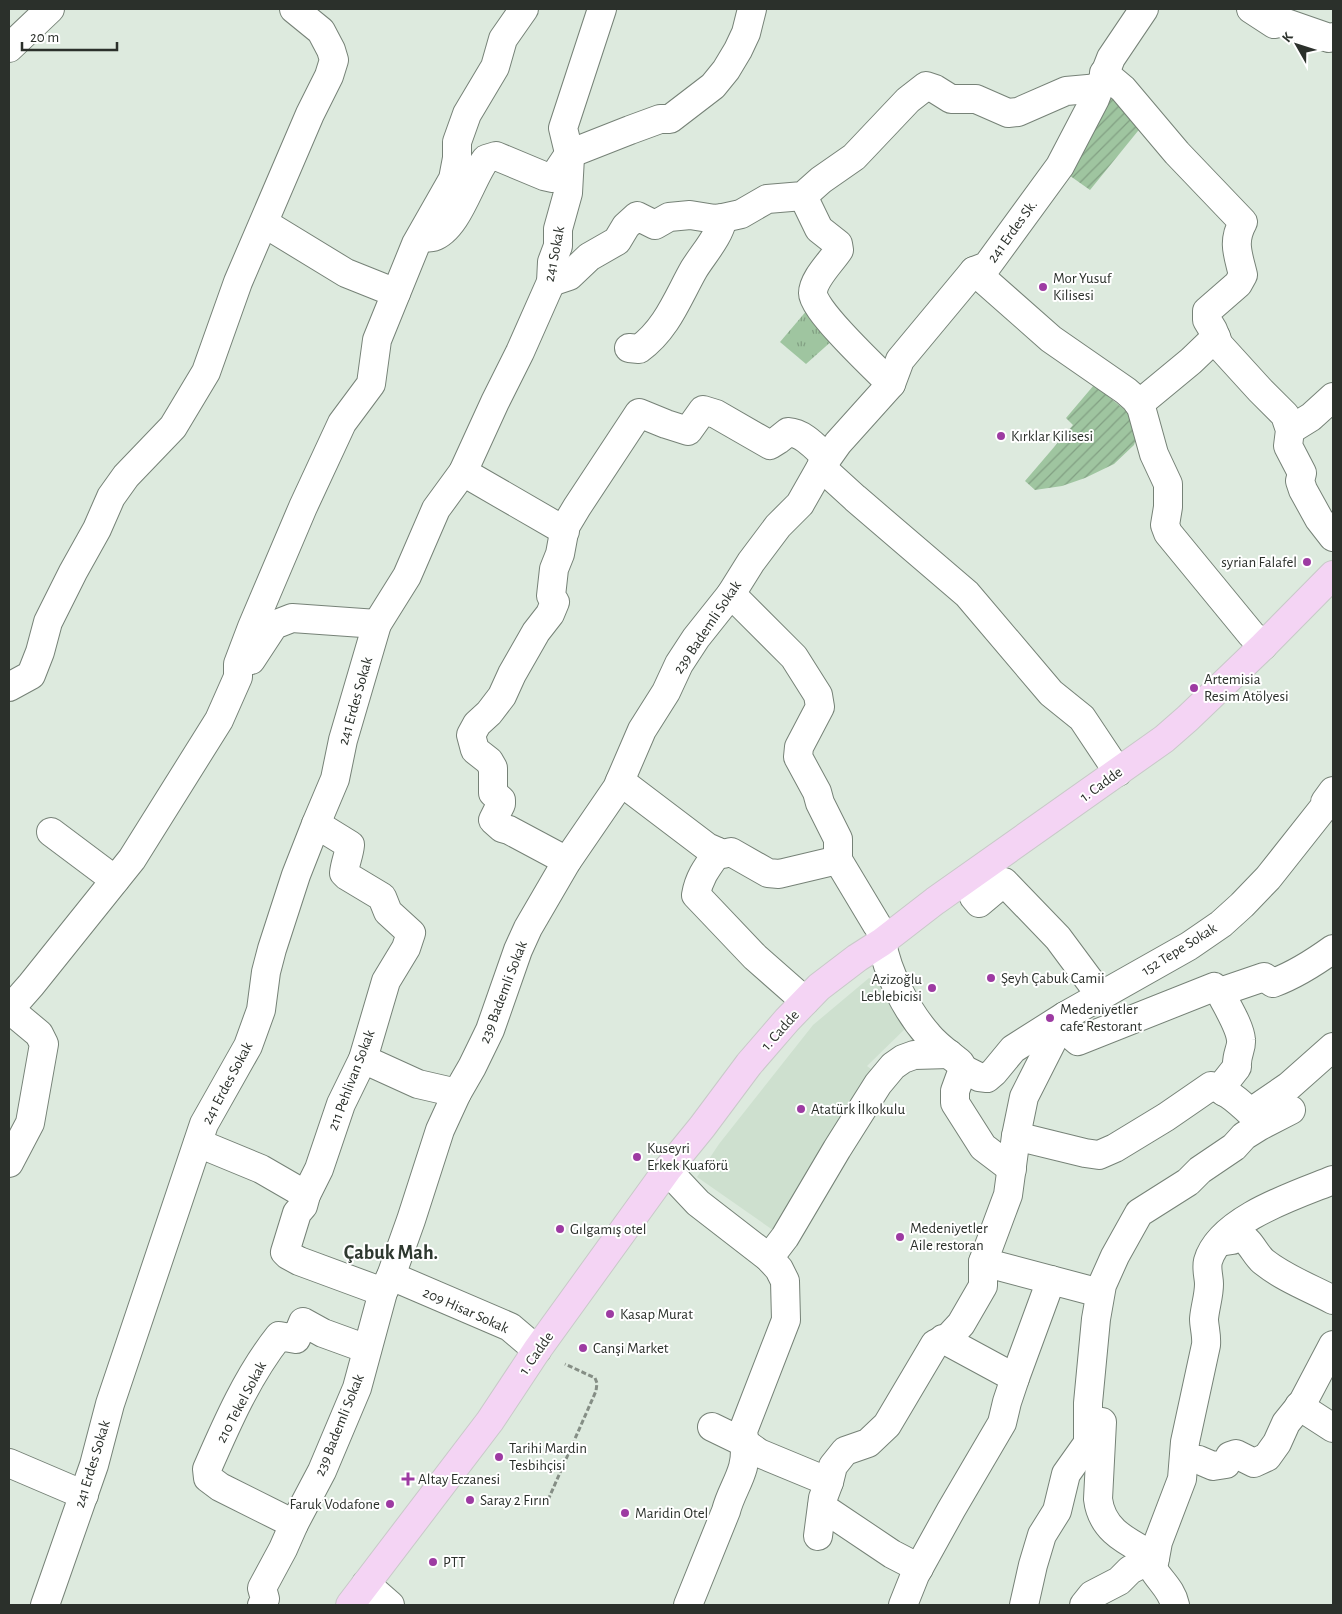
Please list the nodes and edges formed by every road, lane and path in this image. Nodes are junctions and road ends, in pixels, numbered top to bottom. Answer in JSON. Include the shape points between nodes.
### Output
{"nodes":[{"id":1,"x":50,"y":9,"type":"edge"},
{"id":2,"x":294,"y":9,"type":"edge"},
{"id":3,"x":524,"y":9,"type":"edge"},
{"id":4,"x":602,"y":9,"type":"edge"},
{"id":5,"x":752,"y":9,"type":"edge"},
{"id":6,"x":1251,"y":9,"type":"edge"},
{"id":7,"x":1141,"y":10,"type":"edge"},
{"id":8,"x":1333,"y":37,"type":"edge"},
{"id":9,"x":9,"y":48,"type":"edge"},
{"id":10,"x":1102,"y":81,"type":"junction"},
{"id":11,"x":569,"y":154,"type":"junction"},
{"id":12,"x":803,"y":196,"type":"junction"},
{"id":13,"x":722,"y":218,"type":"junction"},
{"id":14,"x":264,"y":223,"type":"junction"},
{"id":15,"x":420,"y":237,"type":"junction"},
{"id":16,"x":974,"y":271,"type":"junction"},
{"id":17,"x":550,"y":282,"type":"junction"},
{"id":18,"x":396,"y":293,"type":"junction"},
{"id":19,"x":1216,"y":337,"type":"junction"},
{"id":20,"x":629,"y":348,"type":"dead end"},
{"id":21,"x":891,"y":384,"type":"junction"},
{"id":22,"x":1333,"y":397,"type":"edge"},
{"id":23,"x":1138,"y":404,"type":"junction"},
{"id":24,"x":850,"y":430,"type":"joint"},
{"id":25,"x":1290,"y":430,"type":"junction"},
{"id":26,"x":824,"y":463,"type":"junction"},
{"id":27,"x":463,"y":472,"type":"junction"},
{"id":28,"x":436,"y":509,"type":"joint"},
{"id":29,"x":565,"y":531,"type":"junction"},
{"id":30,"x":1333,"y":537,"type":"edge"},
{"id":31,"x":1333,"y":574,"type":"edge"},
{"id":32,"x":731,"y":594,"type":"junction"},
{"id":33,"x":377,"y":624,"type":"junction"},
{"id":34,"x":1263,"y":646,"type":"junction"},
{"id":35,"x":238,"y":677,"type":"junction"},
{"id":36,"x":9,"y":687,"type":"edge"},
{"id":37,"x":1118,"y":772,"type":"junction"},
{"id":38,"x":620,"y":781,"type":"junction"},
{"id":39,"x":1333,"y":791,"type":"edge"},
{"id":40,"x":316,"y":824,"type":"junction"},
{"id":41,"x":51,"y":832,"type":"dead end"},
{"id":42,"x":718,"y":852,"type":"junction"},
{"id":43,"x":838,"y":860,"type":"junction"},
{"id":44,"x":566,"y":862,"type":"junction"},
{"id":45,"x":115,"y":880,"type":"junction"},
{"id":46,"x":974,"y":897,"type":"dead end"},
{"id":47,"x":879,"y":934,"type":"junction"},
{"id":48,"x":1333,"y":949,"type":"edge"},
{"id":49,"x":1220,"y":992,"type":"junction"},
{"id":50,"x":1100,"y":996,"type":"junction"},
{"id":51,"x":806,"y":1001,"type":"junction"},
{"id":52,"x":9,"y":1010,"type":"edge"},
{"id":53,"x":1061,"y":1023,"type":"junction"},
{"id":54,"x":1333,"y":1047,"type":"edge"},
{"id":55,"x":363,"y":1059,"type":"junction"},
{"id":56,"x":956,"y":1061,"type":"junction"},
{"id":57,"x":1224,"y":1092,"type":"junction"},
{"id":58,"x":456,"y":1093,"type":"junction"},
{"id":59,"x":1291,"y":1110,"type":"dead end"},
{"id":60,"x":1256,"y":1118,"type":"junction"},
{"id":61,"x":1016,"y":1136,"type":"junction"},
{"id":62,"x":198,"y":1143,"type":"junction"},
{"id":63,"x":9,"y":1163,"type":"edge"},
{"id":64,"x":1012,"y":1169,"type":"junction"},
{"id":65,"x":667,"y":1170,"type":"junction"},
{"id":66,"x":1333,"y":1180,"type":"edge"},
{"id":67,"x":306,"y":1195,"type":"junction"},
{"id":68,"x":1219,"y":1242,"type":"junction"},
{"id":69,"x":769,"y":1258,"type":"junction"},
{"id":70,"x":983,"y":1262,"type":"junction"},
{"id":71,"x":1051,"y":1280,"type":"junction"},
{"id":72,"x":387,"y":1284,"type":"junction"},
{"id":73,"x":1100,"y":1293,"type":"junction"},
{"id":74,"x":1333,"y":1300,"type":"edge"},
{"id":75,"x":943,"y":1339,"type":"junction"},
{"id":76,"x":1333,"y":1345,"type":"edge"},
{"id":77,"x":367,"y":1349,"type":"junction"},
{"id":78,"x":537,"y":1350,"type":"junction"},
{"id":79,"x":1015,"y":1378,"type":"junction"},
{"id":80,"x":1088,"y":1400,"type":"junction"},
{"id":81,"x":1299,"y":1406,"type":"junction"},
{"id":82,"x":712,"y":1426,"type":"dead end"},
{"id":83,"x":1333,"y":1428,"type":"edge"},
{"id":84,"x":745,"y":1443,"type":"junction"},
{"id":85,"x":1184,"y":1459,"type":"junction"},
{"id":86,"x":9,"y":1463,"type":"edge"},
{"id":87,"x":829,"y":1482,"type":"junction"},
{"id":88,"x":84,"y":1495,"type":"junction"},
{"id":89,"x":548,"y":1500,"type":"dead end"},
{"id":90,"x":822,"y":1507,"type":"junction"},
{"id":91,"x":294,"y":1524,"type":"junction"},
{"id":92,"x":818,"y":1536,"type":"dead end"},
{"id":93,"x":1155,"y":1557,"type":"junction"},
{"id":94,"x":919,"y":1568,"type":"junction"},
{"id":95,"x":366,"y":1584,"type":"junction"},
{"id":96,"x":45,"y":1605,"type":"edge"},
{"id":97,"x":262,"y":1605,"type":"edge"},
{"id":98,"x":350,"y":1605,"type":"edge"},
{"id":99,"x":390,"y":1605,"type":"edge"},
{"id":100,"x":688,"y":1605,"type":"edge"},
{"id":101,"x":904,"y":1605,"type":"edge"},
{"id":102,"x":1024,"y":1605,"type":"edge"},
{"id":103,"x":1084,"y":1605,"type":"edge"},
{"id":104,"x":1175,"y":1605,"type":"edge"}],
"edges":[{"from":1,"to":9,"type":"street"},
{"from":2,"to":14,"type":"street","via":[[321,31],[334,60]]},
{"from":3,"to":15,"type":"street","via":[[503,39],[495,67],[467,114],[457,142],[453,179]]},
{"from":4,"to":11,"type":"street","name":"241 Sokak","via":[[564,128]]},
{"from":5,"to":11,"type":"street","via":[[746,34],[726,70],[713,86],[681,112],[670,119],[660,119]]},
{"from":6,"to":8,"type":"street","via":[[1274,24],[1283,22]]},
{"from":7,"to":10,"type":"street","name":"241 Erdes Sk.","via":[[1111,58]]},
{"from":10,"to":12,"type":"street","via":[[1008,113],[976,99],[951,99],[926,86],[908,100],[854,157]]},
{"from":10,"to":16,"type":"street","name":"241 Erdes Sk.","via":[[1060,166],[987,266]]},
{"from":10,"to":19,"type":"street","via":[[1123,89],[1243,222],[1236,241],[1243,275],[1238,284],[1208,311],[1206,320]]},
{"from":11,"to":15,"type":"street","via":[[553,178],[496,156],[486,158],[444,231],[433,237]]},
{"from":11,"to":17,"type":"street","name":"241 Sokak","via":[[568,193],[558,229],[558,246]]},
{"from":12,"to":13,"type":"street","via":[[767,198],[741,214]]},
{"from":12,"to":21,"type":"street","via":[[820,229],[838,244],[839,250],[815,286],[815,302]]},
{"from":13,"to":17,"type":"street","via":[[669,217],[655,225],[637,216],[617,241],[590,257],[569,276]]},
{"from":13,"to":20,"type":"street","via":[[721,226],[666,321],[639,349]]},
{"from":14,"to":18,"type":"street","via":[[346,273]]},
{"from":14,"to":36,"type":"street","via":[[238,282],[206,372],[172,427],[111,497],[48,622],[31,674]]},
{"from":15,"to":18,"type":"street"},
{"from":16,"to":21,"type":"street","name":"241 Erdes Sk.","via":[[900,360]]},
{"from":16,"to":23,"type":"street","via":[[1050,339],[1126,391]]},
{"from":17,"to":27,"type":"street","name":"241 Sokak"},
{"from":18,"to":35,"type":"street","via":[[377,340],[371,384],[342,423],[303,507],[252,627],[238,664]]},
{"from":19,"to":23,"type":"street"},
{"from":19,"to":25,"type":"street","via":[[1219,345],[1285,415]]},
{"from":21,"to":24,"type":"street","name":"241 Erdes Sk."},
{"from":22,"to":25,"type":"street"},
{"from":23,"to":34,"type":"street","via":[[1154,454],[1168,484],[1165,526],[1168,533]]},
{"from":24,"to":26,"type":"street","name":"239 Bademli Sokak"},
{"from":25,"to":30,"type":"street","via":[[1288,446],[1302,473],[1303,490]]},
{"from":26,"to":29,"type":"street","via":[[807,440],[795,432],[788,432],[770,445],[703,410],[688,431],[640,412],[576,507]]},
{"from":26,"to":32,"type":"street","name":"239 Bademli Sokak","via":[[800,504],[751,562]]},
{"from":26,"to":37,"type":"street","via":[[855,498],[967,594],[1051,693],[1082,718]]},
{"from":27,"to":28,"type":"street","name":"241 Sokak"},
{"from":27,"to":29,"type":"street"},
{"from":28,"to":33,"type":"street","name":"241 Erdes Sokak","via":[[407,576]]},
{"from":29,"to":44,"type":"street","via":[[554,569],[551,596],[555,602],[550,614],[536,632],[502,696],[471,735],[475,750],[489,761],[493,793],[501,800],[493,820]]},
{"from":31,"to":34,"type":"main road","name":"1. Cadde"},
{"from":32,"to":38,"type":"street","name":"239 Bademli Sokak","via":[[679,664],[642,730]]},
{"from":32,"to":43,"type":"street","via":[[794,657],[818,695],[820,707],[799,747],[798,757],[838,839]]},
{"from":33,"to":35,"type":"street","via":[[292,618],[274,625]]},
{"from":33,"to":40,"type":"street","name":"241 Erdes Sokak","via":[[335,779]]},
{"from":34,"to":37,"type":"main road","name":"1. Cadde","via":[[1164,739]]},
{"from":35,"to":45,"type":"street","via":[[219,720],[132,859]]},
{"from":37,"to":47,"type":"main road","name":"1. Cadde","via":[[935,901]]},
{"from":38,"to":42,"type":"street"},
{"from":38,"to":44,"type":"street","name":"239 Bademli Sokak"},
{"from":39,"to":50,"type":"street","name":"152 Tepe Sokak","via":[[1325,806],[1274,870],[1221,924],[1189,946]]},
{"from":40,"to":55,"type":"street","name":"211 Pehlivan Sokak","via":[[350,845],[344,873],[382,897],[388,912],[411,933],[386,982]]},
{"from":40,"to":62,"type":"street","name":"241 Erdes Sokak","via":[[287,901],[266,972],[261,1010],[248,1046],[204,1124]]},
{"from":41,"to":45,"type":"street"},
{"from":42,"to":43,"type":"street","via":[[731,852],[768,873],[780,874]]},
{"from":42,"to":51,"type":"street","via":[[702,873],[696,894],[755,957]]},
{"from":43,"to":47,"type":"street"},
{"from":44,"to":58,"type":"street","name":"239 Bademli Sokak","via":[[528,928],[490,1030]]},
{"from":45,"to":52,"type":"street"},
{"from":46,"to":50,"type":"street","via":[[979,903],[1004,882],[1058,938]]},
{"from":47,"to":51,"type":"main road","name":"1. Cadde"},
{"from":47,"to":56,"type":"street","via":[[888,970],[913,1016],[929,1037]]},
{"from":48,"to":49,"type":"street","via":[[1285,978],[1273,982],[1264,977]]},
{"from":49,"to":53,"type":"street","via":[[1214,987],[1078,1041]]},
{"from":49,"to":57,"type":"street","via":[[1242,1042],[1236,1059],[1237,1067],[1226,1081]]},
{"from":50,"to":53,"type":"street","name":"152 Tepe Sokak"},
{"from":51,"to":65,"type":"main road","name":"1. Cadde","via":[[749,1064]]},
{"from":52,"to":63,"type":"street","via":[[39,1034],[44,1044],[30,1123]]},
{"from":53,"to":56,"type":"street","name":"152 Tepe Sokak","via":[[1013,1049],[987,1078],[979,1077]]},
{"from":53,"to":61,"type":"street","via":[[1024,1098]]},
{"from":54,"to":60,"type":"street"},
{"from":55,"to":58,"type":"street","via":[[418,1084]]},
{"from":55,"to":67,"type":"street","name":"211 Pehlivan Sokak","via":[[341,1104],[319,1169]]},
{"from":56,"to":64,"type":"street","via":[[955,1103],[983,1147]]},
{"from":56,"to":69,"type":"street","via":[[914,1055],[893,1066],[878,1084],[785,1238]]},
{"from":57,"to":60,"type":"street"},
{"from":57,"to":61,"type":"street","via":[[1211,1086],[1099,1155]]},
{"from":58,"to":72,"type":"street","name":"239 Bademli Sokak"},
{"from":59,"to":60,"type":"street"},
{"from":60,"to":73,"type":"street","via":[[1234,1148],[1139,1212],[1115,1256]]},
{"from":61,"to":64,"type":"street"},
{"from":62,"to":67,"type":"street","via":[[261,1169]]},
{"from":62,"to":88,"type":"street","name":"241 Erdes Sokak","via":[[110,1404]]},
{"from":64,"to":70,"type":"street","via":[[1008,1195]]},
{"from":65,"to":69,"type":"street","via":[[698,1203]]},
{"from":65,"to":78,"type":"main road","name":"1. Cadde"},
{"from":66,"to":68,"type":"street","via":[[1262,1210],[1234,1227]]},
{"from":67,"to":72,"type":"street","name":"211 Pehlivan Sokak","via":[[293,1222],[285,1252],[345,1279]]},
{"from":68,"to":74,"type":"street","via":[[1240,1236],[1245,1238],[1262,1261]]},
{"from":68,"to":85,"type":"street","via":[[1207,1262],[1206,1345]]},
{"from":69,"to":84,"type":"street","via":[[785,1281],[786,1320],[743,1431]]},
{"from":70,"to":71,"type":"street"},
{"from":70,"to":75,"type":"street","via":[[983,1286],[961,1324],[950,1337]]},
{"from":71,"to":73,"type":"street"},
{"from":71,"to":79,"type":"street"},
{"from":72,"to":77,"type":"street","name":"239 Bademli Sokak"},
{"from":72,"to":78,"type":"street","name":"209 Hisar Sokak","via":[[510,1327]]},
{"from":73,"to":80,"type":"street"},
{"from":75,"to":79,"type":"street"},
{"from":75,"to":87,"type":"street","via":[[935,1344],[887,1425],[868,1443],[845,1451],[833,1466]]},
{"from":76,"to":81,"type":"street"},
{"from":77,"to":91,"type":"street","name":"239 Bademli Sokak","via":[[357,1388],[322,1470]]},
{"from":77,"to":91,"type":"street","name":"210 Tekel Sokak","via":[[303,1322],[296,1339],[280,1336],[230,1417],[207,1469],[208,1478],[220,1487]]},
{"from":78,"to":89,"type":"path","via":[[595,1378],[597,1383]]},
{"from":78,"to":95,"type":"main road","name":"1. Cadde","via":[[490,1421]]},
{"from":79,"to":94,"type":"street","via":[[1002,1423]]},
{"from":80,"to":93,"type":"street","via":[[1102,1407],[1099,1509],[1110,1529]]},
{"from":80,"to":102,"type":"street","via":[[1088,1443],[1066,1474],[1057,1511],[1042,1535]]},
{"from":81,"to":83,"type":"street"},
{"from":81,"to":85,"type":"street","via":[[1267,1457],[1254,1463],[1236,1454],[1230,1456],[1226,1464],[1213,1466]]},
{"from":82,"to":84,"type":"street"},
{"from":84,"to":87,"type":"street","via":[[759,1453]]},
{"from":84,"to":100,"type":"street","via":[[743,1466]]},
{"from":85,"to":93,"type":"street","via":[[1182,1479]]},
{"from":86,"to":88,"type":"street"},
{"from":87,"to":90,"type":"street"},
{"from":88,"to":96,"type":"street","name":"241 Erdes Sokak"},
{"from":90,"to":92,"type":"street"},
{"from":90,"to":94,"type":"street","via":[[892,1554]]},
{"from":91,"to":97,"type":"street","name":"239 Bademli Sokak","via":[[262,1588],[265,1599]]},
{"from":93,"to":103,"type":"street","via":[[1092,1595]]},
{"from":93,"to":104,"type":"street","via":[[1153,1569],[1170,1590]]},
{"from":94,"to":101,"type":"street"},
{"from":95,"to":98,"type":"main road","name":"1. Cadde"},
{"from":95,"to":99,"type":"street"}]}
